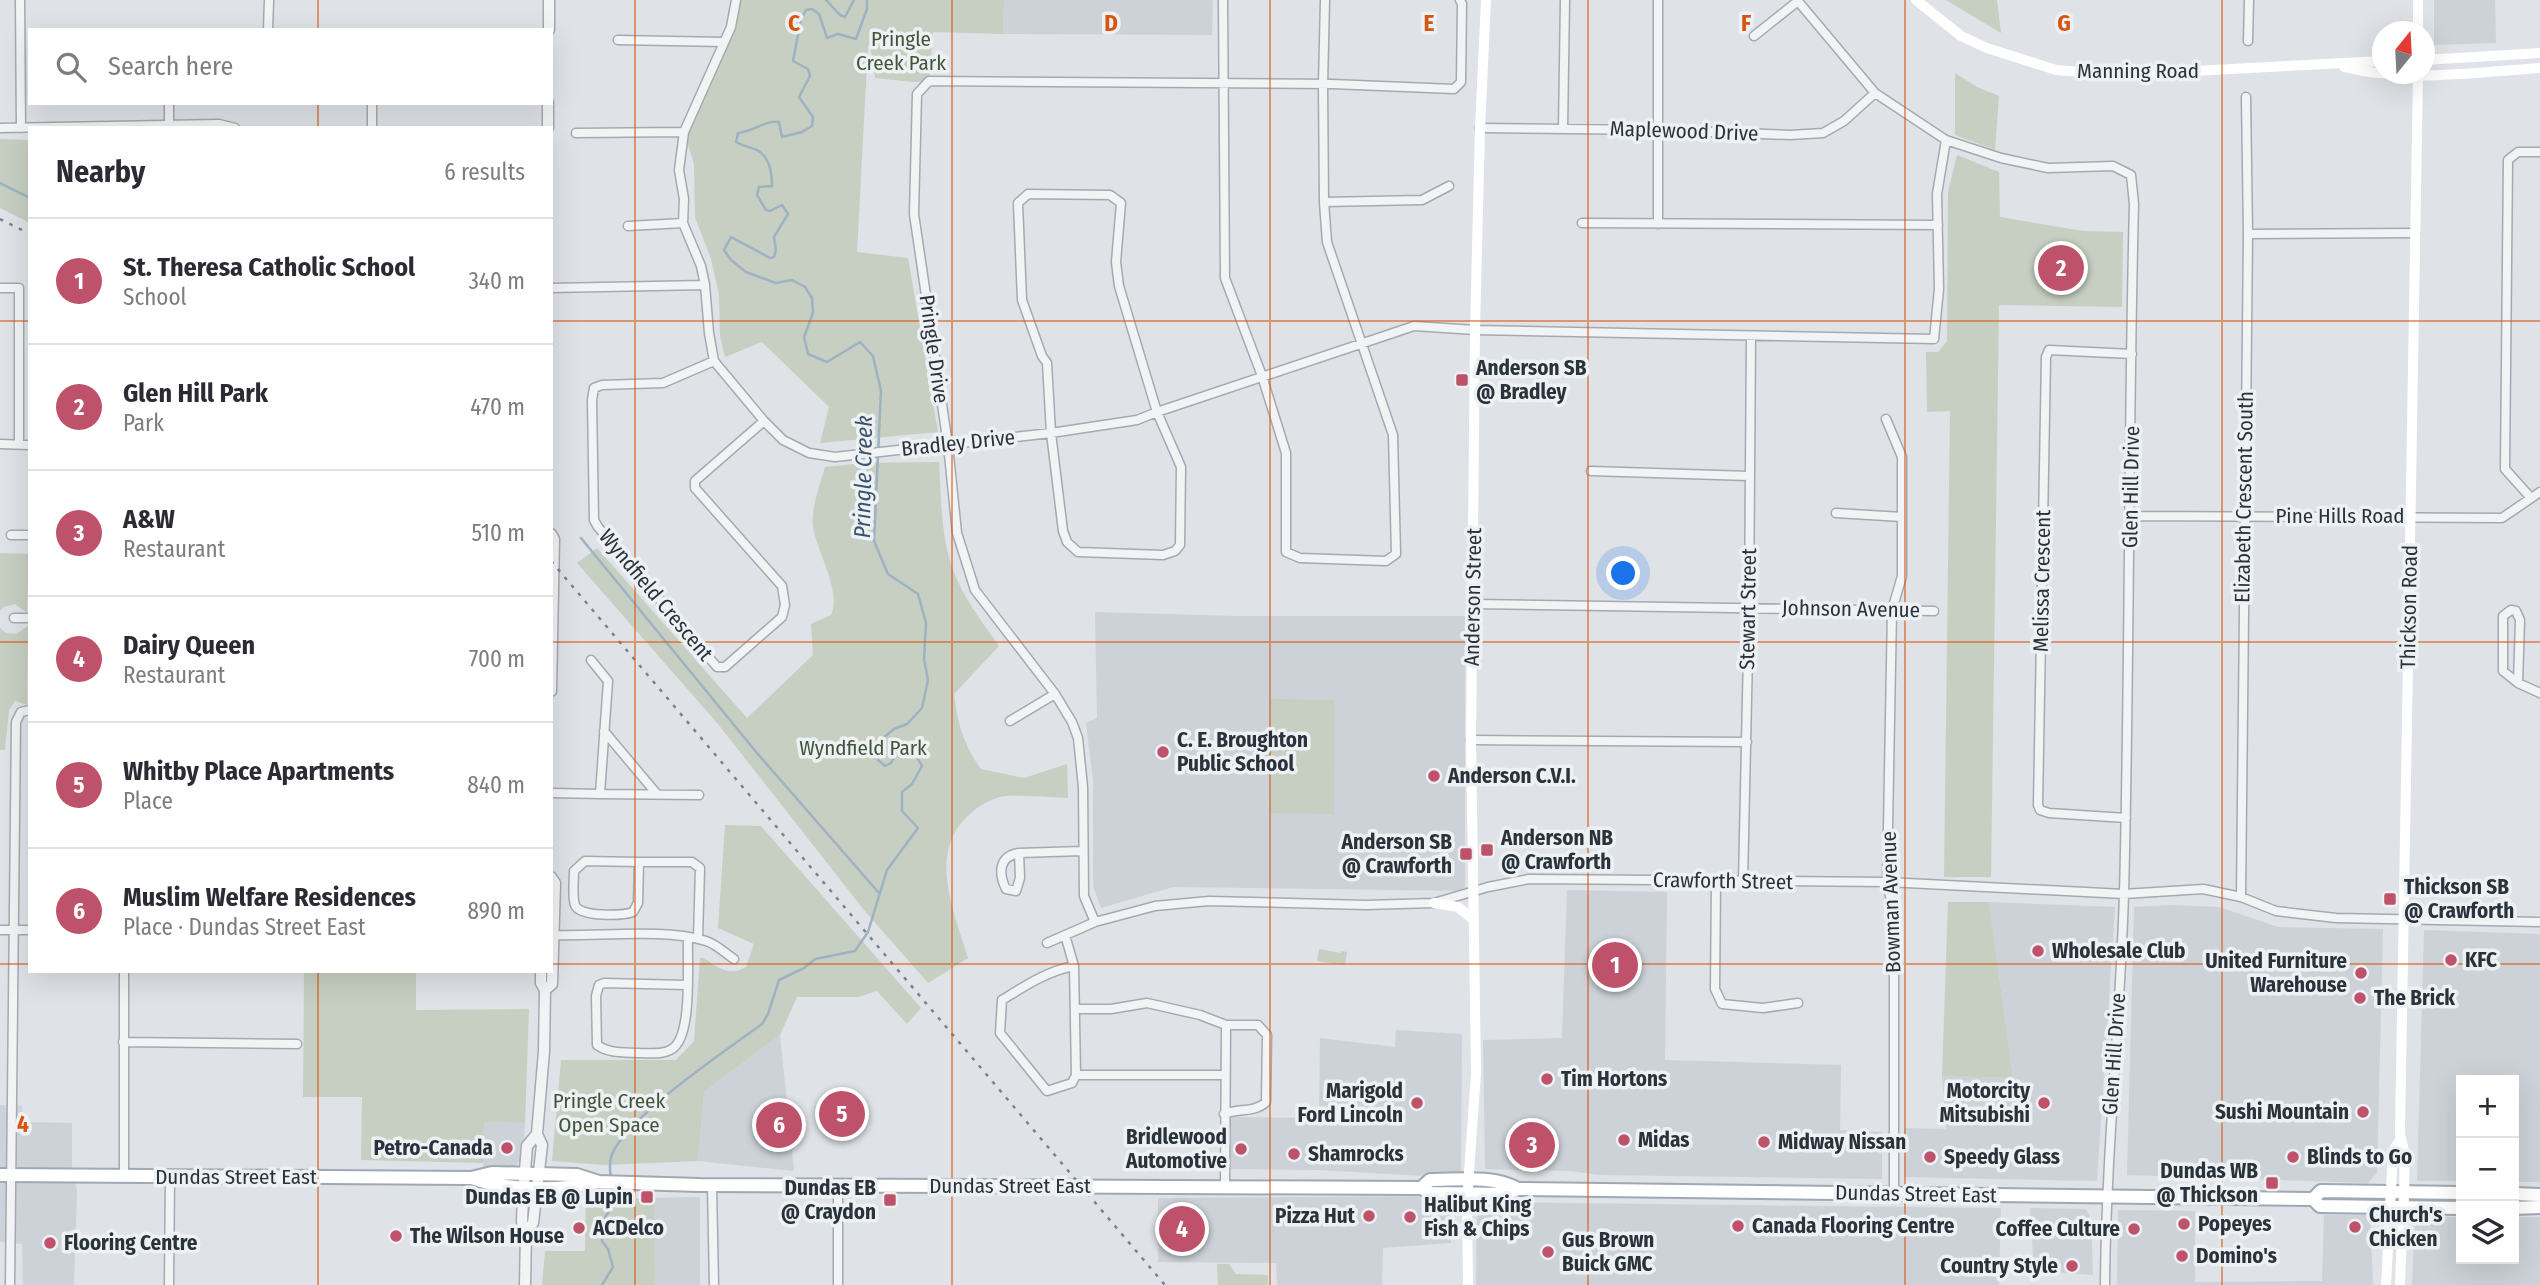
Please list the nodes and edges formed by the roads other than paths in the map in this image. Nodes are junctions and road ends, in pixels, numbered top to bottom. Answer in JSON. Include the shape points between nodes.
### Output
{"nodes":[{"id":1,"x":20,"y":0,"type":"edge"},
{"id":2,"x":269,"y":0,"type":"edge"},
{"id":3,"x":549,"y":0,"type":"edge"},
{"id":4,"x":736,"y":0,"type":"edge"},
{"id":5,"x":1223,"y":0,"type":"edge"},
{"id":6,"x":1325,"y":0,"type":"edge"},
{"id":7,"x":1460,"y":0,"type":"edge"},
{"id":8,"x":1486,"y":0,"type":"edge"},
{"id":9,"x":1565,"y":0,"type":"edge"},
{"id":10,"x":1658,"y":0,"type":"edge"},
{"id":11,"x":1798,"y":0,"type":"edge"},
{"id":12,"x":1916,"y":0,"type":"edge"},
{"id":13,"x":2249,"y":0,"type":"edge"},
{"id":14,"x":2418,"y":0,"type":"edge"},
{"id":15,"x":2418,"y":21,"type":"edge"},
{"id":16,"x":268,"y":28,"type":"edge"},
{"id":17,"x":549,"y":28,"type":"edge"},
{"id":18,"x":1754,"y":36,"type":"dead end"},
{"id":19,"x":618,"y":40,"type":"dead end"},
{"id":20,"x":2248,"y":41,"type":"dead end"},
{"id":21,"x":724,"y":42,"type":"junction"},
{"id":22,"x":2540,"y":52,"type":"edge"},
{"id":23,"x":2435,"y":59,"type":"edge"},
{"id":24,"x":2372,"y":62,"type":"edge"},
{"id":25,"x":2337,"y":65,"type":"junction"},
{"id":26,"x":2540,"y":68,"type":"edge"},
{"id":27,"x":2435,"y":73,"type":"edge"},
{"id":28,"x":2372,"y":74,"type":"edge"},
{"id":29,"x":1225,"y":84,"type":"junction"},
{"id":30,"x":2418,"y":84,"type":"edge"},
{"id":31,"x":1323,"y":85,"type":"junction"},
{"id":32,"x":1875,"y":93,"type":"junction"},
{"id":33,"x":2246,"y":97,"type":"dead end"},
{"id":34,"x":169,"y":105,"type":"edge"},
{"id":35,"x":372,"y":105,"type":"edge"},
{"id":36,"x":548,"y":105,"type":"edge"},
{"id":37,"x":169,"y":125,"type":"junction"},
{"id":38,"x":119,"y":126,"type":"edge"},
{"id":39,"x":226,"y":126,"type":"edge"},
{"id":40,"x":372,"y":126,"type":"edge"},
{"id":41,"x":548,"y":126,"type":"edge"},
{"id":42,"x":0,"y":128,"type":"edge"},
{"id":43,"x":20,"y":128,"type":"junction"},
{"id":44,"x":28,"y":128,"type":"edge"},
{"id":45,"x":1480,"y":128,"type":"junction"},
{"id":46,"x":1563,"y":129,"type":"junction"},
{"id":47,"x":1657,"y":130,"type":"junction"},
{"id":48,"x":684,"y":132,"type":"junction"},
{"id":49,"x":576,"y":133,"type":"dead end"},
{"id":50,"x":1946,"y":140,"type":"junction"},
{"id":51,"x":2540,"y":152,"type":"edge"},
{"id":52,"x":1449,"y":186,"type":"dead end"},
{"id":53,"x":1324,"y":202,"type":"junction"},
{"id":54,"x":683,"y":223,"type":"junction"},
{"id":55,"x":1582,"y":223,"type":"dead end"},
{"id":56,"x":1658,"y":224,"type":"junction"},
{"id":57,"x":1938,"y":225,"type":"junction"},
{"id":58,"x":628,"y":226,"type":"dead end"},
{"id":59,"x":2415,"y":233,"type":"junction"},
{"id":60,"x":2248,"y":234,"type":"junction"},
{"id":61,"x":705,"y":285,"type":"junction"},
{"id":62,"x":0,"y":288,"type":"edge"},
{"id":63,"x":553,"y":288,"type":"edge"},
{"id":64,"x":1475,"y":330,"type":"junction"},
{"id":65,"x":1751,"y":336,"type":"junction"},
{"id":66,"x":1362,"y":342,"type":"junction"},
{"id":67,"x":2132,"y":354,"type":"junction"},
{"id":68,"x":715,"y":361,"type":"junction"},
{"id":69,"x":1262,"y":376,"type":"junction"},
{"id":70,"x":1157,"y":412,"type":"junction"},
{"id":71,"x":1886,"y":419,"type":"dead end"},
{"id":72,"x":764,"y":421,"type":"junction"},
{"id":73,"x":1052,"y":433,"type":"junction"},
{"id":74,"x":0,"y":444,"type":"edge"},
{"id":75,"x":19,"y":444,"type":"junction"},
{"id":76,"x":948,"y":444,"type":"junction"},
{"id":77,"x":28,"y":445,"type":"edge"},
{"id":78,"x":1591,"y":471,"type":"dead end"},
{"id":79,"x":1749,"y":476,"type":"junction"},
{"id":80,"x":2540,"y":492,"type":"edge"},
{"id":81,"x":2531,"y":498,"type":"junction"},
{"id":82,"x":1836,"y":513,"type":"dead end"},
{"id":83,"x":2131,"y":516,"type":"junction"},
{"id":84,"x":2243,"y":516,"type":"junction"},
{"id":85,"x":1902,"y":517,"type":"junction"},
{"id":86,"x":2410,"y":517,"type":"junction"},
{"id":87,"x":11,"y":535,"type":"dead end"},
{"id":88,"x":28,"y":535,"type":"edge"},
{"id":89,"x":553,"y":538,"type":"edge"},
{"id":90,"x":553,"y":601,"type":"edge"},
{"id":91,"x":1473,"y":604,"type":"junction"},
{"id":92,"x":1749,"y":607,"type":"junction"},
{"id":93,"x":1892,"y":610,"type":"junction"},
{"id":94,"x":1934,"y":611,"type":"dead end"},
{"id":95,"x":14,"y":618,"type":"dead end"},
{"id":96,"x":28,"y":618,"type":"edge"},
{"id":97,"x":2503,"y":643,"type":"junction"},
{"id":98,"x":2519,"y":643,"type":"junction"},
{"id":99,"x":591,"y":660,"type":"dead end"},
{"id":100,"x":2518,"y":683,"type":"junction"},
{"id":101,"x":2540,"y":693,"type":"edge"},
{"id":102,"x":1055,"y":694,"type":"junction"},
{"id":103,"x":25,"y":711,"type":"edge"},
{"id":104,"x":1010,"y":720,"type":"dead end"},
{"id":105,"x":604,"y":731,"type":"junction"},
{"id":106,"x":1471,"y":740,"type":"junction"},
{"id":107,"x":1747,"y":742,"type":"junction"},
{"id":108,"x":553,"y":793,"type":"edge"},
{"id":109,"x":656,"y":793,"type":"junction"},
{"id":110,"x":600,"y":794,"type":"junction"},
{"id":111,"x":699,"y":796,"type":"dead end"},
{"id":112,"x":2126,"y":818,"type":"junction"},
{"id":113,"x":1082,"y":851,"type":"junction"},
{"id":114,"x":1019,"y":853,"type":"dead end"},
{"id":115,"x":639,"y":862,"type":"junction"},
{"id":116,"x":553,"y":880,"type":"edge"},
{"id":117,"x":1716,"y":882,"type":"junction"},
{"id":118,"x":1743,"y":882,"type":"junction"},
{"id":119,"x":1886,"y":882,"type":"junction"},
{"id":120,"x":1475,"y":892,"type":"junction"},
{"id":121,"x":2124,"y":894,"type":"junction"},
{"id":122,"x":2241,"y":897,"type":"junction"},
{"id":123,"x":1434,"y":903,"type":"junction"},
{"id":124,"x":553,"y":918,"type":"edge"},
{"id":125,"x":2404,"y":918,"type":"junction"},
{"id":126,"x":1474,"y":920,"type":"junction"},
{"id":127,"x":1095,"y":922,"type":"junction"},
{"id":128,"x":2540,"y":922,"type":"edge"},
{"id":129,"x":0,"y":930,"type":"edge"},
{"id":130,"x":14,"y":930,"type":"junction"},
{"id":131,"x":28,"y":930,"type":"edge"},
{"id":132,"x":553,"y":935,"type":"edge"},
{"id":133,"x":1065,"y":935,"type":"junction"},
{"id":134,"x":688,"y":938,"type":"junction"},
{"id":135,"x":698,"y":939,"type":"junction"},
{"id":136,"x":1047,"y":943,"type":"dead end"},
{"id":137,"x":734,"y":959,"type":"dead end"},
{"id":138,"x":1074,"y":966,"type":"junction"},
{"id":139,"x":124,"y":973,"type":"edge"},
{"id":140,"x":541,"y":973,"type":"edge"},
{"id":141,"x":552,"y":973,"type":"edge"},
{"id":142,"x":686,"y":985,"type":"junction"},
{"id":143,"x":545,"y":990,"type":"junction"},
{"id":144,"x":1798,"y":1003,"type":"dead end"},
{"id":145,"x":1076,"y":1009,"type":"junction"},
{"id":146,"x":1226,"y":1025,"type":"junction"},
{"id":147,"x":123,"y":1042,"type":"junction"},
{"id":148,"x":297,"y":1044,"type":"dead end"},
{"id":149,"x":1076,"y":1074,"type":"junction"},
{"id":150,"x":1225,"y":1075,"type":"junction"},
{"id":151,"x":1224,"y":1114,"type":"junction"},
{"id":152,"x":6,"y":1175,"type":"edge"},
{"id":153,"x":124,"y":1176,"type":"junction"},
{"id":154,"x":170,"y":1177,"type":"junction"},
{"id":155,"x":531,"y":1180,"type":"junction"},
{"id":156,"x":712,"y":1185,"type":"junction"},
{"id":157,"x":838,"y":1185,"type":"junction"},
{"id":158,"x":1225,"y":1187,"type":"junction"},
{"id":159,"x":1469,"y":1187,"type":"junction"},
{"id":160,"x":2397,"y":1193,"type":"junction"},
{"id":161,"x":2456,"y":1193,"type":"edge"},
{"id":162,"x":1894,"y":1194,"type":"junction"},
{"id":163,"x":2519,"y":1194,"type":"edge"},
{"id":164,"x":2540,"y":1195,"type":"edge"},
{"id":165,"x":2107,"y":1196,"type":"junction"},
{"id":166,"x":2314,"y":1199,"type":"junction"},
{"id":167,"x":2396,"y":1207,"type":"junction"},
{"id":168,"x":2540,"y":1207,"type":"edge"},
{"id":169,"x":2456,"y":1208,"type":"edge"},
{"id":170,"x":2519,"y":1208,"type":"edge"},
{"id":171,"x":10,"y":1285,"type":"edge"},
{"id":172,"x":169,"y":1285,"type":"edge"},
{"id":173,"x":525,"y":1285,"type":"edge"},
{"id":174,"x":714,"y":1285,"type":"edge"},
{"id":175,"x":838,"y":1285,"type":"edge"},
{"id":176,"x":1468,"y":1285,"type":"edge"},
{"id":177,"x":2105,"y":1285,"type":"edge"},
{"id":178,"x":2386,"y":1285,"type":"edge"},
{"id":179,"x":2399,"y":1285,"type":"edge"}],
"edges":[{"from":1,"to":43,"type":"street"},
{"from":2,"to":16,"type":"street"},
{"from":3,"to":17,"type":"street"},
{"from":4,"to":21,"type":"street","name":"Bradley Drive"},
{"from":5,"to":29,"type":"street"},
{"from":6,"to":31,"type":"street"},
{"from":7,"to":31,"type":"street","name":"Pringle Drive","via":[[1461,82],[1454,89]]},
{"from":8,"to":45,"type":"main road","name":"Anderson Street"},
{"from":9,"to":46,"type":"street"},
{"from":10,"to":47,"type":"street"},
{"from":11,"to":18,"type":"street"},
{"from":11,"to":32,"type":"street","name":"Glen Hill Drive"},
{"from":12,"to":25,"type":"main road","name":"Manning Road","via":[[1961,36],[2056,70],[2118,75]]},
{"from":13,"to":20,"type":"street"},
{"from":14,"to":15,"type":"main road"},
{"from":19,"to":21,"type":"street"},
{"from":21,"to":48,"type":"street","name":"Bradley Drive"},
{"from":22,"to":23,"type":"main road"},
{"from":24,"to":25,"type":"main road","name":"Manning Road"},
{"from":25,"to":28,"type":"main road","name":"Manning Road"},
{"from":26,"to":27,"type":"main road","name":"Manning Road"},
{"from":29,"to":31,"type":"street","name":"Pringle Drive"},
{"from":29,"to":69,"type":"street","via":[[1225,278]]},
{"from":29,"to":76,"type":"street","name":"Pringle Drive","via":[[929,81],[916,94],[914,214]]},
{"from":30,"to":59,"type":"main road","name":"Thickson Road"},
{"from":31,"to":53,"type":"street"},
{"from":32,"to":47,"type":"street","name":"Maplewood Drive","via":[[1823,133]]},
{"from":32,"to":50,"type":"street","name":"Glen Hill Drive"},
{"from":33,"to":60,"type":"street","name":"Elizabeth Crescent South"},
{"from":34,"to":37,"type":"street"},
{"from":35,"to":40,"type":"street"},
{"from":36,"to":41,"type":"street"},
{"from":37,"to":38,"type":"street"},
{"from":37,"to":39,"type":"street"},
{"from":42,"to":43,"type":"street"},
{"from":43,"to":44,"type":"street"},
{"from":45,"to":46,"type":"street","name":"Maplewood Drive"},
{"from":45,"to":64,"type":"main road","name":"Anderson Street"},
{"from":46,"to":47,"type":"street","name":"Maplewood Drive"},
{"from":47,"to":56,"type":"street"},
{"from":48,"to":49,"type":"street"},
{"from":48,"to":54,"type":"street","name":"Bradley Drive","via":[[679,170]]},
{"from":50,"to":57,"type":"street","via":[[1937,194]]},
{"from":50,"to":67,"type":"street","name":"Glen Hill Drive","via":[[2049,168],[2113,166],[2131,175]]},
{"from":51,"to":81,"type":"street","via":[[2518,152],[2508,160],[2505,469]]},
{"from":52,"to":53,"type":"street","via":[[1422,200]]},
{"from":53,"to":66,"type":"street","via":[[1327,242]]},
{"from":54,"to":58,"type":"street"},
{"from":54,"to":61,"type":"street","name":"Bradley Drive"},
{"from":55,"to":56,"type":"street"},
{"from":56,"to":57,"type":"street"},
{"from":57,"to":65,"type":"street","name":"Bradley Drive","via":[[1934,339]]},
{"from":59,"to":60,"type":"street"},
{"from":59,"to":86,"type":"main road","name":"Thickson Road"},
{"from":60,"to":84,"type":"street","name":"Elizabeth Crescent South"},
{"from":61,"to":63,"type":"street"},
{"from":61,"to":68,"type":"street","name":"Bradley Drive"},
{"from":62,"to":75,"type":"street","via":[[19,288]]},
{"from":64,"to":65,"type":"street","name":"Bradley Drive"},
{"from":64,"to":66,"type":"street","name":"Bradley Drive","via":[[1414,326]]},
{"from":64,"to":91,"type":"main road","name":"Anderson Street"},
{"from":65,"to":79,"type":"street","name":"Stewart Street"},
{"from":66,"to":69,"type":"street","name":"Bradley Drive"},
{"from":66,"to":69,"type":"street","via":[[1393,435],[1396,554],[1386,561],[1300,558],[1286,552],[1286,453]]},
{"from":67,"to":83,"type":"street","name":"Glen Hill Drive"},
{"from":67,"to":112,"type":"street","name":"Melissa Crescent","via":[[2049,350],[2046,357],[2038,805],[2049,813]]},
{"from":68,"to":72,"type":"street","name":"Bradley Drive"},
{"from":68,"to":72,"type":"street","name":"Wyndfield Crescent","via":[[663,383],[594,388],[593,440],[594,520],[717,667],[726,667],[782,617],[785,605],[782,586],[695,488],[695,481]]},
{"from":69,"to":70,"type":"street","name":"Bradley Drive"},
{"from":70,"to":73,"type":"street","name":"Bradley Drive","via":[[1137,420]]},
{"from":70,"to":73,"type":"street","via":[[1181,467],[1180,545],[1163,555],[1078,552],[1067,542]]},
{"from":70,"to":73,"type":"street","via":[[1119,286],[1116,262],[1121,203],[1110,195],[1028,194],[1018,203],[1022,300],[1047,363]]},
{"from":71,"to":85,"type":"street","name":"Bowman Avenue","via":[[1902,457]]},
{"from":72,"to":76,"type":"street","name":"Bradley Drive","via":[[783,440],[809,453],[835,457]]},
{"from":73,"to":76,"type":"street","name":"Bradley Drive"},
{"from":74,"to":75,"type":"street"},
{"from":75,"to":77,"type":"street"},
{"from":76,"to":102,"type":"street","name":"Pringle Drive","via":[[957,533],[975,590]]},
{"from":78,"to":79,"type":"street"},
{"from":79,"to":92,"type":"street","name":"Stewart Street"},
{"from":80,"to":81,"type":"street","name":"Pine Hills Road"},
{"from":81,"to":86,"type":"street","name":"Pine Hills Road","via":[[2502,518]]},
{"from":82,"to":85,"type":"street"},
{"from":83,"to":84,"type":"street","name":"Pine Hills Road"},
{"from":83,"to":112,"type":"street","name":"Glen Hill Drive"},
{"from":84,"to":86,"type":"street","name":"Pine Hills Road"},
{"from":84,"to":122,"type":"street","name":"Elizabeth Crescent South"},
{"from":85,"to":93,"type":"street","name":"Bowman Avenue","via":[[1902,576]]},
{"from":86,"to":125,"type":"main road","name":"Thickson Road"},
{"from":87,"to":88,"type":"street"},
{"from":89,"to":90,"type":"street"},
{"from":91,"to":92,"type":"street","name":"Johnson Avenue"},
{"from":91,"to":106,"type":"main road","name":"Anderson Street"},
{"from":92,"to":93,"type":"street","name":"Johnson Avenue"},
{"from":92,"to":107,"type":"street","name":"Stewart Street"},
{"from":93,"to":94,"type":"street","name":"Johnson Avenue"},
{"from":93,"to":119,"type":"street","name":"Bowman Avenue"},
{"from":95,"to":96,"type":"street"},
{"from":97,"to":98,"type":"street"},
{"from":97,"to":98,"type":"street","via":[[2503,616],[2511,610],[2520,620]]},
{"from":97,"to":100,"type":"street","via":[[2502,671]]},
{"from":98,"to":100,"type":"street"},
{"from":99,"to":105,"type":"street","via":[[608,681]]},
{"from":100,"to":101,"type":"street"},
{"from":102,"to":104,"type":"street"},
{"from":102,"to":113,"type":"street","name":"Pringle Drive","via":[[1079,745]]},
{"from":103,"to":130,"type":"street","via":[[16,722]]},
{"from":105,"to":109,"type":"street"},
{"from":105,"to":110,"type":"street"},
{"from":106,"to":107,"type":"street"},
{"from":106,"to":120,"type":"main road","name":"Anderson Street"},
{"from":107,"to":118,"type":"street","name":"Stewart Street"},
{"from":108,"to":110,"type":"street"},
{"from":109,"to":110,"type":"street"},
{"from":109,"to":111,"type":"street"},
{"from":112,"to":121,"type":"street","name":"Glen Hill Drive"},
{"from":113,"to":114,"type":"street"},
{"from":113,"to":127,"type":"street","name":"Pringle Drive","via":[[1084,896]]},
{"from":115,"to":115,"type":"street","via":[[585,861],[574,871],[579,912],[633,912],[638,902]]},
{"from":115,"to":135,"type":"street","via":[[692,862],[701,868]]},
{"from":116,"to":124,"type":"street"},
{"from":117,"to":118,"type":"street","name":"Crawforth Street"},
{"from":117,"to":120,"type":"street","name":"Crawforth Street","via":[[1529,879]]},
{"from":117,"to":144,"type":"street","via":[[1715,989],[1722,1004],[1763,1008]]},
{"from":118,"to":119,"type":"street","name":"Crawforth Street"},
{"from":119,"to":121,"type":"street","name":"Crawforth Street"},
{"from":119,"to":162,"type":"street","name":"Bowman Avenue","via":[[1894,915]]},
{"from":120,"to":123,"type":"street","name":"Crawforth Street"},
{"from":120,"to":126,"type":"main road","name":"Anderson Street"},
{"from":121,"to":122,"type":"street","name":"Crawforth Street","via":[[2203,889]]},
{"from":121,"to":165,"type":"street","name":"Glen Hill Drive"},
{"from":122,"to":125,"type":"street","name":"Crawforth Street","via":[[2276,911],[2336,918]]},
{"from":123,"to":126,"type":"main road","via":[[1458,907]]},
{"from":123,"to":127,"type":"street","name":"Crawforth Street","via":[[1196,901]]},
{"from":125,"to":128,"type":"street","name":"Crawforth Street"},
{"from":125,"to":160,"type":"main road","name":"Thickson Road","via":[[2400,1140],[2404,1148]]},
{"from":126,"to":159,"type":"main road","name":"Anderson Street","via":[[1476,1073]]},
{"from":127,"to":133,"type":"street","name":"Crawforth Street"},
{"from":129,"to":130,"type":"street"},
{"from":130,"to":131,"type":"street"},
{"from":130,"to":152,"type":"street"},
{"from":132,"to":134,"type":"street"},
{"from":133,"to":136,"type":"street","name":"Crawforth Street"},
{"from":133,"to":138,"type":"street"},
{"from":134,"to":135,"type":"street"},
{"from":134,"to":142,"type":"street"},
{"from":135,"to":137,"type":"street"},
{"from":138,"to":145,"type":"street"},
{"from":138,"to":149,"type":"street","via":[[1038,978],[1002,1000],[1000,1033],[1047,1091],[1072,1083]]},
{"from":139,"to":147,"type":"street"},
{"from":140,"to":143,"type":"street"},
{"from":141,"to":143,"type":"street","via":[[552,984]]},
{"from":142,"to":142,"type":"street","via":[[598,985],[597,1045],[612,1052],[660,1054],[671,1050],[685,1027]]},
{"from":143,"to":155,"type":"street","via":[[537,1134],[527,1146]]},
{"from":145,"to":146,"type":"street","via":[[1147,1003]]},
{"from":145,"to":149,"type":"street"},
{"from":146,"to":150,"type":"street"},
{"from":146,"to":151,"type":"street","via":[[1254,1025],[1265,1031],[1266,1102],[1260,1108]]},
{"from":147,"to":148,"type":"street"},
{"from":147,"to":153,"type":"street"},
{"from":149,"to":150,"type":"street"},
{"from":150,"to":151,"type":"street"},
{"from":151,"to":158,"type":"street"},
{"from":152,"to":153,"type":"main road","name":"Dundas Street East"},
{"from":152,"to":171,"type":"street"},
{"from":153,"to":154,"type":"main road","name":"Dundas Street East"},
{"from":154,"to":155,"type":"main road","name":"Dundas Street East","via":[[471,1178],[491,1185]]},
{"from":154,"to":172,"type":"street"},
{"from":155,"to":156,"type":"main road","name":"Dundas Street East","via":[[576,1188],[601,1182]]},
{"from":155,"to":173,"type":"street","via":[[533,1223],[526,1232]]},
{"from":156,"to":157,"type":"main road","name":"Dundas Street East"},
{"from":156,"to":174,"type":"street"},
{"from":157,"to":158,"type":"main road","name":"Dundas Street East"},
{"from":157,"to":175,"type":"street"},
{"from":158,"to":159,"type":"main road","name":"Dundas Street East","via":[[1421,1188],[1430,1180]]},
{"from":159,"to":162,"type":"main road","name":"Dundas Street East","via":[[1506,1194],[1518,1189]]},
{"from":159,"to":176,"type":"main road","name":"Anderson Street"},
{"from":160,"to":161,"type":"main road","name":"Dundas Street East"},
{"from":160,"to":166,"type":"main road","name":"Dundas Street East","via":[[2321,1191]]},
{"from":160,"to":167,"type":"main road","name":"Thickson Road"},
{"from":162,"to":165,"type":"main road","name":"Dundas Street East"},
{"from":163,"to":164,"type":"main road"},
{"from":165,"to":166,"type":"main road","name":"Dundas Street East"},
{"from":165,"to":177,"type":"street","name":"Glen Hill Drive"},
{"from":166,"to":167,"type":"main road","name":"Dundas Street East","via":[[2320,1206]]},
{"from":167,"to":169,"type":"main road","name":"Dundas Street East"},
{"from":167,"to":178,"type":"main road","name":"Thickson Road"},
{"from":167,"to":179,"type":"main road","name":"Thickson Road"},
{"from":168,"to":170,"type":"main road"}]}
